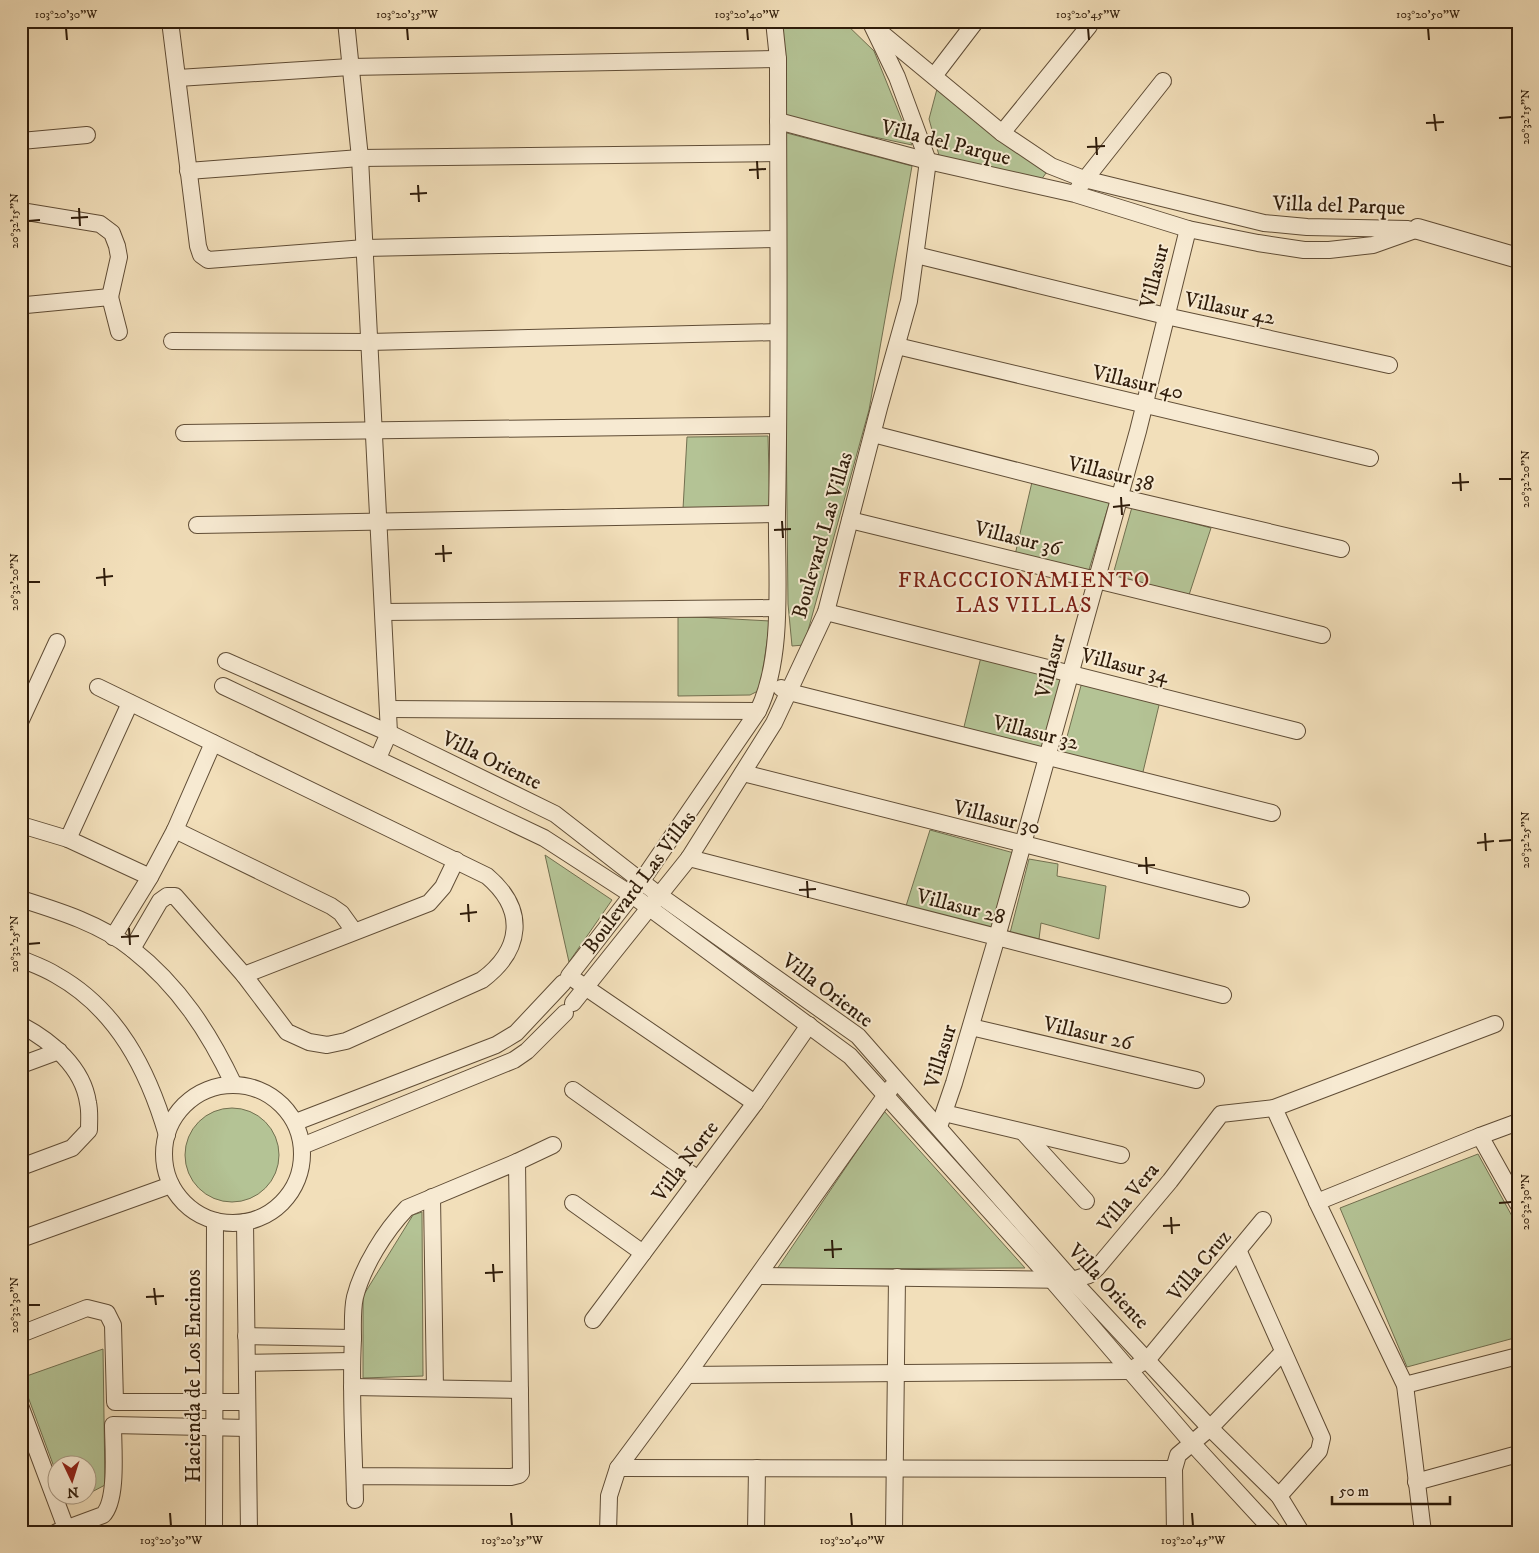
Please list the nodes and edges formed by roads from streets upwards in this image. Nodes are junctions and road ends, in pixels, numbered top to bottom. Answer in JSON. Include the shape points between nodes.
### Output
{"nodes":[{"id":1,"x":170,"y":21,"type":"edge"},
{"id":2,"x":346,"y":21,"type":"edge"},
{"id":3,"x":774,"y":21,"type":"edge"},
{"id":4,"x":976,"y":21,"type":"edge"},
{"id":5,"x":869,"y":22,"type":"edge"},
{"id":6,"x":1089,"y":26,"type":"dead end"},
{"id":7,"x":778,"y":59,"type":"junction"},
{"id":8,"x":350,"y":67,"type":"junction"},
{"id":9,"x":934,"y":76,"type":"junction"},
{"id":10,"x":178,"y":78,"type":"junction"},
{"id":11,"x":1163,"y":81,"type":"dead end"},
{"id":12,"x":778,"y":121,"type":"junction"},
{"id":13,"x":1002,"y":133,"type":"junction"},
{"id":14,"x":87,"y":135,"type":"dead end"},
{"id":15,"x":21,"y":141,"type":"edge"},
{"id":16,"x":778,"y":153,"type":"junction"},
{"id":17,"x":360,"y":158,"type":"junction"},
{"id":18,"x":928,"y":161,"type":"junction"},
{"id":19,"x":188,"y":171,"type":"junction"},
{"id":20,"x":1084,"y":179,"type":"junction"},
{"id":21,"x":1075,"y":194,"type":"junction"},
{"id":22,"x":21,"y":212,"type":"edge"},
{"id":23,"x":1264,"y":223,"type":"junction"},
{"id":24,"x":1188,"y":229,"type":"junction"},
{"id":25,"x":1418,"y":229,"type":"junction"},
{"id":26,"x":778,"y":240,"type":"junction"},
{"id":27,"x":1258,"y":243,"type":"junction"},
{"id":28,"x":365,"y":248,"type":"junction"},
{"id":29,"x":916,"y":255,"type":"junction"},
{"id":30,"x":1518,"y":258,"type":"edge"},
{"id":31,"x":110,"y":297,"type":"junction"},
{"id":32,"x":21,"y":304,"type":"edge"},
{"id":33,"x":1166,"y":316,"type":"junction"},
{"id":34,"x":119,"y":332,"type":"dead end"},
{"id":35,"x":778,"y":332,"type":"junction"},
{"id":36,"x":172,"y":341,"type":"dead end"},
{"id":37,"x":369,"y":342,"type":"junction"},
{"id":38,"x":897,"y":346,"type":"junction"},
{"id":39,"x":1390,"y":365,"type":"dead end"},
{"id":40,"x":1144,"y":406,"type":"junction"},
{"id":41,"x":778,"y":425,"type":"junction"},
{"id":42,"x":374,"y":430,"type":"junction"},
{"id":43,"x":184,"y":433,"type":"dead end"},
{"id":44,"x":873,"y":434,"type":"junction"},
{"id":45,"x":1370,"y":458,"type":"dead end"},
{"id":46,"x":1119,"y":497,"type":"junction"},
{"id":47,"x":777,"y":514,"type":"junction"},
{"id":48,"x":850,"y":520,"type":"junction"},
{"id":49,"x":378,"y":521,"type":"junction"},
{"id":50,"x":196,"y":525,"type":"dead end"},
{"id":51,"x":1340,"y":549,"type":"dead end"},
{"id":52,"x":1096,"y":579,"type":"junction"},
{"id":53,"x":776,"y":608,"type":"junction"},
{"id":54,"x":383,"y":612,"type":"junction"},
{"id":55,"x":826,"y":612,"type":"junction"},
{"id":56,"x":1322,"y":635,"type":"dead end"},
{"id":57,"x":57,"y":642,"type":"dead end"},
{"id":58,"x":226,"y":662,"type":"dead end"},
{"id":59,"x":1070,"y":673,"type":"junction"},
{"id":60,"x":769,"y":682,"type":"junction"},
{"id":61,"x":223,"y":686,"type":"dead end"},
{"id":62,"x":98,"y":687,"type":"dead end"},
{"id":63,"x":789,"y":692,"type":"junction"},
{"id":64,"x":130,"y":703,"type":"junction"},
{"id":65,"x":388,"y":709,"type":"junction"},
{"id":66,"x":758,"y":711,"type":"junction"},
{"id":67,"x":21,"y":720,"type":"edge"},
{"id":68,"x":1297,"y":731,"type":"dead end"},
{"id":69,"x":389,"y":733,"type":"junction"},
{"id":70,"x":213,"y":743,"type":"junction"},
{"id":71,"x":1047,"y":757,"type":"junction"},
{"id":72,"x":378,"y":758,"type":"junction"},
{"id":73,"x":743,"y":773,"type":"junction"},
{"id":74,"x":1272,"y":814,"type":"dead end"},
{"id":75,"x":28,"y":827,"type":"dead end"},
{"id":76,"x":175,"y":830,"type":"junction"},
{"id":77,"x":68,"y":839,"type":"junction"},
{"id":78,"x":1022,"y":846,"type":"junction"},
{"id":79,"x":689,"y":858,"type":"junction"},
{"id":80,"x":456,"y":860,"type":"junction"},
{"id":81,"x":150,"y":877,"type":"junction"},
{"id":82,"x":642,"y":881,"type":"junction"},
{"id":83,"x":659,"y":895,"type":"junction"},
{"id":84,"x":632,"y":896,"type":"junction"},
{"id":85,"x":21,"y":899,"type":"edge"},
{"id":86,"x":1241,"y":900,"type":"dead end"},
{"id":87,"x":648,"y":909,"type":"junction"},
{"id":88,"x":354,"y":930,"type":"junction"},
{"id":89,"x":114,"y":937,"type":"junction"},
{"id":90,"x":997,"y":937,"type":"junction"},
{"id":91,"x":132,"y":949,"type":"junction"},
{"id":92,"x":21,"y":959,"type":"edge"},
{"id":93,"x":244,"y":975,"type":"junction"},
{"id":94,"x":566,"y":979,"type":"junction"},
{"id":95,"x":584,"y":987,"type":"junction"},
{"id":96,"x":1223,"y":995,"type":"dead end"},
{"id":97,"x":533,"y":1016,"type":"junction"},
{"id":98,"x":21,"y":1024,"type":"edge"},
{"id":99,"x":1495,"y":1024,"type":"dead end"},
{"id":100,"x":809,"y":1025,"type":"junction"},
{"id":101,"x":971,"y":1027,"type":"junction"},
{"id":102,"x":544,"y":1035,"type":"junction"},
{"id":103,"x":59,"y":1051,"type":"junction"},
{"id":104,"x":21,"y":1065,"type":"edge"},
{"id":105,"x":897,"y":1079,"type":"junction"},
{"id":106,"x":1196,"y":1080,"type":"dead end"},
{"id":107,"x":234,"y":1085,"type":"junction"},
{"id":108,"x":573,"y":1090,"type":"dead end"},
{"id":109,"x":886,"y":1095,"type":"junction"},
{"id":110,"x":756,"y":1103,"type":"junction"},
{"id":111,"x":1274,"y":1108,"type":"junction"},
{"id":112,"x":942,"y":1120,"type":"junction"},
{"id":113,"x":296,"y":1122,"type":"junction"},
{"id":114,"x":1518,"y":1122,"type":"edge"},
{"id":115,"x":1024,"y":1133,"type":"junction"},
{"id":116,"x":166,"y":1135,"type":"junction"},
{"id":117,"x":1480,"y":1136,"type":"junction"},
{"id":118,"x":553,"y":1145,"type":"dead end"},
{"id":119,"x":302,"y":1146,"type":"junction"},
{"id":120,"x":1121,"y":1155,"type":"dead end"},
{"id":121,"x":517,"y":1162,"type":"junction"},
{"id":122,"x":21,"y":1167,"type":"edge"},
{"id":123,"x":698,"y":1179,"type":"junction"},
{"id":124,"x":171,"y":1185,"type":"junction"},
{"id":125,"x":432,"y":1197,"type":"junction"},
{"id":126,"x":1086,"y":1200,"type":"dead end"},
{"id":127,"x":1317,"y":1202,"type":"junction"},
{"id":128,"x":573,"y":1203,"type":"dead end"},
{"id":129,"x":1518,"y":1204,"type":"edge"},
{"id":130,"x":1263,"y":1220,"type":"dead end"},
{"id":131,"x":215,"y":1221,"type":"junction"},
{"id":132,"x":244,"y":1222,"type":"junction"},
{"id":133,"x":21,"y":1239,"type":"edge"},
{"id":134,"x":1239,"y":1252,"type":"junction"},
{"id":135,"x":643,"y":1253,"type":"junction"},
{"id":136,"x":758,"y":1276,"type":"junction"},
{"id":137,"x":897,"y":1277,"type":"junction"},
{"id":138,"x":1051,"y":1279,"type":"junction"},
{"id":139,"x":1072,"y":1280,"type":"junction"},
{"id":140,"x":593,"y":1320,"type":"dead end"},
{"id":141,"x":21,"y":1334,"type":"edge"},
{"id":142,"x":246,"y":1336,"type":"junction"},
{"id":143,"x":353,"y":1338,"type":"junction"},
{"id":144,"x":1283,"y":1352,"type":"junction"},
{"id":145,"x":1518,"y":1356,"type":"edge"},
{"id":146,"x":1148,"y":1360,"type":"junction"},
{"id":147,"x":352,"y":1361,"type":"junction"},
{"id":148,"x":246,"y":1363,"type":"junction"},
{"id":149,"x":1129,"y":1371,"type":"junction"},
{"id":150,"x":896,"y":1373,"type":"junction"},
{"id":151,"x":687,"y":1375,"type":"junction"},
{"id":152,"x":1405,"y":1386,"type":"junction"},
{"id":153,"x":352,"y":1387,"type":"junction"},
{"id":154,"x":435,"y":1388,"type":"junction"},
{"id":155,"x":520,"y":1390,"type":"junction"},
{"id":156,"x":214,"y":1402,"type":"junction"},
{"id":157,"x":247,"y":1402,"type":"junction"},
{"id":158,"x":21,"y":1408,"type":"edge"},
{"id":159,"x":214,"y":1427,"type":"junction"},
{"id":160,"x":247,"y":1428,"type":"junction"},
{"id":161,"x":1210,"y":1428,"type":"junction"},
{"id":162,"x":1192,"y":1443,"type":"junction"},
{"id":163,"x":1518,"y":1454,"type":"edge"},
{"id":164,"x":618,"y":1468,"type":"junction"},
{"id":165,"x":757,"y":1468,"type":"junction"},
{"id":166,"x":895,"y":1468,"type":"junction"},
{"id":167,"x":1174,"y":1469,"type":"junction"},
{"id":168,"x":355,"y":1476,"type":"junction"},
{"id":169,"x":1416,"y":1482,"type":"junction"},
{"id":170,"x":1279,"y":1496,"type":"junction"},
{"id":171,"x":356,"y":1500,"type":"dead end"},
{"id":172,"x":62,"y":1530,"type":"edge"},
{"id":173,"x":214,"y":1532,"type":"edge"},
{"id":174,"x":249,"y":1532,"type":"edge"},
{"id":175,"x":608,"y":1532,"type":"edge"},
{"id":176,"x":756,"y":1532,"type":"edge"},
{"id":177,"x":894,"y":1532,"type":"edge"},
{"id":178,"x":1175,"y":1532,"type":"edge"},
{"id":179,"x":1274,"y":1532,"type":"edge"},
{"id":180,"x":1302,"y":1532,"type":"edge"},
{"id":181,"x":1423,"y":1532,"type":"edge"}],
"edges":[{"from":1,"to":10,"type":"street"},
{"from":2,"to":8,"type":"street"},
{"from":3,"to":7,"type":"street","name":"Boulevard Las Villas"},
{"from":4,"to":9,"type":"street"},
{"from":5,"to":9,"type":"street","name":"Villa del Parque"},
{"from":5,"to":18,"type":"street","name":"Boulevard Las Villas","via":[[897,77]]},
{"from":6,"to":13,"type":"street"},
{"from":7,"to":8,"type":"street"},
{"from":7,"to":12,"type":"street","name":"Boulevard Las Villas"},
{"from":8,"to":10,"type":"street"},
{"from":8,"to":17,"type":"street"},
{"from":9,"to":13,"type":"street","name":"Villa del Parque"},
{"from":10,"to":19,"type":"street"},
{"from":11,"to":20,"type":"street"},
{"from":12,"to":16,"type":"street","name":"Boulevard Las Villas"},
{"from":12,"to":18,"type":"street","name":"Villa del Parque"},
{"from":13,"to":20,"type":"street","name":"Villa del Parque","via":[[1051,166]]},
{"from":14,"to":15,"type":"street"},
{"from":16,"to":17,"type":"street"},
{"from":16,"to":26,"type":"street","name":"Boulevard Las Villas"},
{"from":17,"to":19,"type":"street"},
{"from":17,"to":28,"type":"street"},
{"from":18,"to":21,"type":"street","name":"Villa del Parque"},
{"from":18,"to":29,"type":"street","name":"Boulevard Las Villas"},
{"from":19,"to":28,"type":"street","via":[[198,246],[201,255],[208,260]]},
{"from":20,"to":21,"type":"street"},
{"from":20,"to":23,"type":"street","name":"Villa del Parque"},
{"from":21,"to":24,"type":"street","name":"Villa del Parque"},
{"from":22,"to":31,"type":"street","via":[[100,224],[112,233],[119,257]]},
{"from":23,"to":25,"type":"street","name":"Villa del Parque"},
{"from":23,"to":27,"type":"street"},
{"from":24,"to":27,"type":"street","name":"Villa del Parque"},
{"from":24,"to":33,"type":"street","name":"Villasur"},
{"from":25,"to":27,"type":"street","name":"Villa del Parque","via":[[1373,245],[1330,250],[1304,250]]},
{"from":25,"to":30,"type":"street"},
{"from":26,"to":28,"type":"street"},
{"from":26,"to":35,"type":"street","name":"Boulevard Las Villas"},
{"from":28,"to":37,"type":"street"},
{"from":29,"to":33,"type":"street","name":"Villasur 42"},
{"from":29,"to":38,"type":"street","name":"Boulevard Las Villas","via":[[909,301]]},
{"from":31,"to":32,"type":"street"},
{"from":31,"to":34,"type":"street"},
{"from":33,"to":39,"type":"street","name":"Villasur 42"},
{"from":33,"to":40,"type":"street","name":"Villasur"},
{"from":35,"to":37,"type":"street"},
{"from":35,"to":41,"type":"street","name":"Boulevard Las Villas"},
{"from":36,"to":37,"type":"street"},
{"from":37,"to":42,"type":"street"},
{"from":38,"to":40,"type":"street","name":"Villasur 40"},
{"from":38,"to":44,"type":"street","name":"Boulevard Las Villas"},
{"from":40,"to":45,"type":"street","name":"Villasur 40"},
{"from":40,"to":46,"type":"street","name":"Villasur"},
{"from":41,"to":42,"type":"street"},
{"from":41,"to":47,"type":"street","name":"Boulevard Las Villas"},
{"from":42,"to":43,"type":"street"},
{"from":42,"to":49,"type":"street"},
{"from":44,"to":46,"type":"street","name":"Villasur 38"},
{"from":44,"to":48,"type":"street","name":"Boulevard Las Villas"},
{"from":46,"to":51,"type":"street","name":"Villasur 38"},
{"from":46,"to":52,"type":"street","name":"Villasur"},
{"from":47,"to":49,"type":"street"},
{"from":47,"to":53,"type":"street","name":"Boulevard Las Villas"},
{"from":48,"to":52,"type":"street","name":"Villasur 36"},
{"from":48,"to":55,"type":"street","name":"Boulevard Las Villas"},
{"from":49,"to":50,"type":"street"},
{"from":49,"to":54,"type":"street"},
{"from":52,"to":56,"type":"street","name":"Villasur 36"},
{"from":52,"to":59,"type":"street","name":"Villasur"},
{"from":53,"to":54,"type":"street"},
{"from":53,"to":60,"type":"street","name":"Boulevard Las Villas"},
{"from":54,"to":65,"type":"street"},
{"from":55,"to":59,"type":"street","name":"Villasur 34"},
{"from":55,"to":63,"type":"street","name":"Boulevard Las Villas"},
{"from":57,"to":67,"type":"street"},
{"from":58,"to":69,"type":"street","name":"Villa Oriente"},
{"from":59,"to":68,"type":"street","name":"Villasur 34"},
{"from":59,"to":71,"type":"street","name":"Villasur"},
{"from":60,"to":63,"type":"street","name":"Villasur 32"},
{"from":60,"to":66,"type":"street","name":"Boulevard Las Villas"},
{"from":61,"to":72,"type":"street","name":"Villa Oriente"},
{"from":62,"to":64,"type":"street"},
{"from":63,"to":71,"type":"street","name":"Villasur 32"},
{"from":63,"to":73,"type":"street","name":"Boulevard Las Villas"},
{"from":64,"to":70,"type":"street"},
{"from":64,"to":77,"type":"street"},
{"from":65,"to":66,"type":"street"},
{"from":65,"to":69,"type":"street"},
{"from":66,"to":82,"type":"street","name":"Boulevard Las Villas"},
{"from":69,"to":72,"type":"street"},
{"from":69,"to":82,"type":"street","name":"Villa Oriente","via":[[555,814]]},
{"from":70,"to":76,"type":"street"},
{"from":70,"to":80,"type":"street"},
{"from":71,"to":74,"type":"street","name":"Villasur 32"},
{"from":71,"to":78,"type":"street","name":"Villasur"},
{"from":72,"to":84,"type":"street","name":"Villa Oriente","via":[[544,838]]},
{"from":73,"to":78,"type":"street","name":"Villasur 30"},
{"from":73,"to":79,"type":"street","name":"Boulevard Las Villas"},
{"from":75,"to":77,"type":"street"},
{"from":76,"to":81,"type":"street"},
{"from":76,"to":88,"type":"street","via":[[331,906]]},
{"from":77,"to":81,"type":"street"},
{"from":78,"to":86,"type":"street","name":"Villasur 30"},
{"from":78,"to":90,"type":"street","name":"Villasur"},
{"from":79,"to":83,"type":"street","name":"Boulevard Las Villas"},
{"from":79,"to":90,"type":"street","name":"Villasur 28"},
{"from":80,"to":88,"type":"street","via":[[442,887],[429,903]]},
{"from":80,"to":93,"type":"street","via":[[497,885],[505,894],[512,912],[514,941],[496,970],[482,980],[346,1042],[327,1045],[309,1042],[287,1032]]},
{"from":81,"to":89,"type":"street"},
{"from":82,"to":83,"type":"street","name":"Villa Oriente"},
{"from":82,"to":84,"type":"street","name":"Boulevard Las Villas"},
{"from":83,"to":87,"type":"street","name":"Boulevard Las Villas"},
{"from":83,"to":105,"type":"street","name":"Villa Oriente","via":[[858,1036]]},
{"from":84,"to":87,"type":"street","name":"Villa Oriente"},
{"from":84,"to":94,"type":"street","name":"Boulevard Las Villas"},
{"from":85,"to":89,"type":"street","via":[[70,915]]},
{"from":87,"to":95,"type":"street","name":"Boulevard Las Villas"},
{"from":87,"to":100,"type":"street","name":"Villa Oriente"},
{"from":88,"to":93,"type":"street"},
{"from":89,"to":91,"type":"street"},
{"from":90,"to":96,"type":"street","name":"Villasur 28"},
{"from":90,"to":101,"type":"street","name":"Villasur"},
{"from":91,"to":93,"type":"street","via":[[160,901],[167,896],[175,896]]},
{"from":91,"to":107,"type":"street","via":[[192,1011],[215,1045]]},
{"from":92,"to":116,"type":"street","via":[[56,974],[87,995],[112,1020],[143,1070]]},
{"from":94,"to":95,"type":"street"},
{"from":94,"to":97,"type":"street","name":"Boulevard Las Villas"},
{"from":95,"to":102,"type":"street","name":"Boulevard Las Villas"},
{"from":95,"to":110,"type":"street"},
{"from":97,"to":102,"type":"street"},
{"from":97,"to":113,"type":"street","name":"Boulevard Las Villas","via":[[516,1033],[496,1045]]},
{"from":98,"to":103,"type":"street"},
{"from":99,"to":111,"type":"street"},
{"from":100,"to":109,"type":"street","name":"Villa Oriente","via":[[850,1056]]},
{"from":100,"to":110,"type":"street","name":"Villa Norte"},
{"from":101,"to":106,"type":"street","name":"Villasur 26"},
{"from":101,"to":112,"type":"street","name":"Villasur"},
{"from":102,"to":119,"type":"street","name":"Boulevard Las Villas","via":[[514,1060]]},
{"from":103,"to":104,"type":"street"},
{"from":103,"to":122,"type":"street","via":[[77,1073],[88,1102],[89,1130],[72,1148]]},
{"from":105,"to":109,"type":"street"},
{"from":105,"to":112,"type":"street","name":"Villa Oriente"},
{"from":107,"to":113,"type":"street","via":[[270,1096]]},
{"from":107,"to":116,"type":"street","via":[[197,1095],[178,1112]]},
{"from":108,"to":123,"type":"street"},
{"from":109,"to":136,"type":"street"},
{"from":109,"to":138,"type":"street","name":"Villa Oriente"},
{"from":110,"to":123,"type":"street","name":"Villa Norte"},
{"from":111,"to":127,"type":"street"},
{"from":111,"to":139,"type":"street","name":"Villa Vera","via":[[1221,1114],[1097,1268]]},
{"from":112,"to":115,"type":"street","name":"Villasur"},
{"from":112,"to":139,"type":"street","name":"Villa Oriente"},
{"from":113,"to":119,"type":"street"},
{"from":114,"to":117,"type":"street"},
{"from":115,"to":120,"type":"street","name":"Villasur"},
{"from":115,"to":126,"type":"street"},
{"from":116,"to":124,"type":"street","via":[[164,1160]]},
{"from":117,"to":127,"type":"street"},
{"from":117,"to":129,"type":"street"},
{"from":118,"to":121,"type":"street"},
{"from":119,"to":132,"type":"street","via":[[297,1180],[285,1200],[266,1214]]},
{"from":121,"to":125,"type":"street"},
{"from":121,"to":155,"type":"street"},
{"from":123,"to":135,"type":"street","name":"Villa Norte"},
{"from":124,"to":131,"type":"street","via":[[194,1211]]},
{"from":124,"to":133,"type":"street"},
{"from":125,"to":143,"type":"street","via":[[407,1208],[396,1220],[364,1273],[355,1298]]},
{"from":125,"to":154,"type":"street"},
{"from":127,"to":152,"type":"street"},
{"from":128,"to":135,"type":"street"},
{"from":130,"to":134,"type":"street","name":"Villa Cruz"},
{"from":131,"to":132,"type":"street"},
{"from":131,"to":156,"type":"street","name":"Hacienda de Los Encinos"},
{"from":132,"to":142,"type":"street"},
{"from":134,"to":144,"type":"street"},
{"from":134,"to":146,"type":"street","name":"Villa Cruz"},
{"from":135,"to":140,"type":"street","name":"Villa Norte"},
{"from":136,"to":137,"type":"street","name":"Villa Vera"},
{"from":136,"to":151,"type":"street"},
{"from":137,"to":138,"type":"street","name":"Villa Vera"},
{"from":137,"to":150,"type":"street"},
{"from":138,"to":139,"type":"street","name":"Villa Vera"},
{"from":138,"to":149,"type":"street","name":"Villa Oriente"},
{"from":139,"to":146,"type":"street","name":"Villa Oriente"},
{"from":141,"to":156,"type":"street","via":[[87,1308],[107,1313],[113,1325],[115,1402]]},
{"from":142,"to":143,"type":"street"},
{"from":142,"to":148,"type":"street"},
{"from":143,"to":147,"type":"street"},
{"from":144,"to":161,"type":"street"},
{"from":144,"to":170,"type":"street","via":[[1322,1443],[1319,1451]]},
{"from":145,"to":152,"type":"street"},
{"from":146,"to":149,"type":"street","name":"Villa Cruz"},
{"from":146,"to":161,"type":"street","name":"Villa Oriente"},
{"from":147,"to":148,"type":"street"},
{"from":147,"to":153,"type":"street"},
{"from":148,"to":157,"type":"street"},
{"from":149,"to":150,"type":"street"},
{"from":149,"to":162,"type":"street","name":"Villa Oriente"},
{"from":150,"to":151,"type":"street"},
{"from":150,"to":166,"type":"street"},
{"from":151,"to":164,"type":"street"},
{"from":152,"to":169,"type":"street"},
{"from":153,"to":154,"type":"street"},
{"from":153,"to":168,"type":"street"},
{"from":154,"to":155,"type":"street"},
{"from":155,"to":168,"type":"street","via":[[520,1476]]},
{"from":156,"to":157,"type":"street"},
{"from":156,"to":159,"type":"street","name":"Hacienda de Los Encinos"},
{"from":157,"to":160,"type":"street"},
{"from":158,"to":172,"type":"street"},
{"from":159,"to":160,"type":"street"},
{"from":159,"to":172,"type":"street","via":[[113,1425],[112,1496],[108,1510],[103,1515]]},
{"from":159,"to":173,"type":"street","name":"Hacienda de Los Encinos"},
{"from":160,"to":174,"type":"street"},
{"from":161,"to":162,"type":"street"},
{"from":161,"to":170,"type":"street","name":"Villa Oriente"},
{"from":162,"to":167,"type":"street","via":[[1178,1455]]},
{"from":162,"to":179,"type":"street","name":"Villa Oriente"},
{"from":163,"to":169,"type":"street"},
{"from":164,"to":165,"type":"street"},
{"from":164,"to":175,"type":"street","via":[[609,1496]]},
{"from":165,"to":166,"type":"street"},
{"from":165,"to":176,"type":"street"},
{"from":166,"to":167,"type":"street"},
{"from":166,"to":177,"type":"street"},
{"from":167,"to":178,"type":"street"},
{"from":168,"to":171,"type":"street"},
{"from":169,"to":181,"type":"street"},
{"from":170,"to":180,"type":"street","name":"Villa Oriente"}]}
